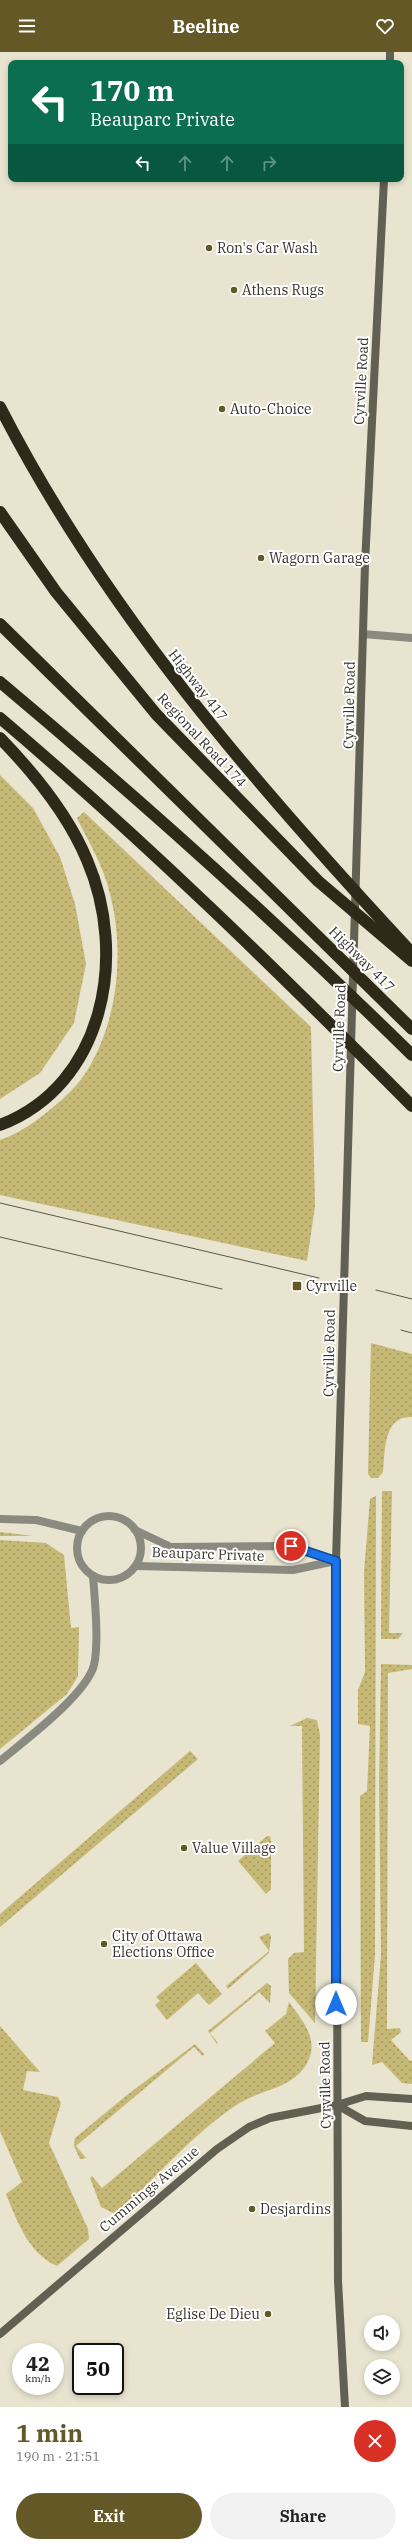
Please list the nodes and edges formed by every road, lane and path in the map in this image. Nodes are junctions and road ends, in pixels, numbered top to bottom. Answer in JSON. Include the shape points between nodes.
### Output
{"nodes":[{"id":1,"x":384,"y":182,"type":"edge"},
{"id":2,"x":0,"y":407,"type":"edge"},
{"id":3,"x":0,"y":512,"type":"edge"},
{"id":4,"x":0,"y":624,"type":"edge"},
{"id":5,"x":363,"y":634,"type":"junction"},
{"id":6,"x":412,"y":638,"type":"edge"},
{"id":7,"x":0,"y":682,"type":"edge"},
{"id":8,"x":0,"y":718,"type":"edge"},
{"id":9,"x":0,"y":738,"type":"edge"},
{"id":10,"x":412,"y":953,"type":"edge"},
{"id":11,"x":412,"y":961,"type":"edge"},
{"id":12,"x":412,"y":1029,"type":"edge"},
{"id":13,"x":412,"y":1055,"type":"edge"},
{"id":14,"x":412,"y":1106,"type":"edge"},
{"id":15,"x":0,"y":1125,"type":"edge"},
{"id":16,"x":0,"y":1518,"type":"edge"},
{"id":17,"x":135,"y":1530,"type":"junction"},
{"id":18,"x":82,"y":1531,"type":"junction"},
{"id":19,"x":336,"y":1561,"type":"junction"},
{"id":20,"x":136,"y":1566,"type":"junction"},
{"id":21,"x":93,"y":1576,"type":"junction"},
{"id":22,"x":0,"y":1761,"type":"edge"},
{"id":23,"x":412,"y":2099,"type":"edge"},
{"id":24,"x":337,"y":2105,"type":"junction"},
{"id":25,"x":412,"y":2126,"type":"edge"},
{"id":26,"x":0,"y":2334,"type":"edge"},
{"id":27,"x":345,"y":2407,"type":"edge"}],
"edges":[{"from":1,"to":5,"type":"main road","name":"Cyrville Road"},
{"from":2,"to":10,"type":"highway","name":"Highway 417","via":[[75,538],[159,660],[252,775]]},
{"from":3,"to":11,"type":"highway","name":"Regional Road 174","via":[[69,608],[156,714],[318,881]]},
{"from":4,"to":12,"type":"highway","name":"Highway 417"},
{"from":5,"to":6,"type":"street"},
{"from":5,"to":19,"type":"main road","name":"Cyrville Road"},
{"from":7,"to":13,"type":"highway","via":[[156,815],[323,967]]},
{"from":8,"to":14,"type":"highway","via":[[80,786],[189,885]]},
{"from":9,"to":15,"type":"highway","via":[[38,781],[78,841],[95,883],[107,950],[107,975],[98,1018],[80,1057],[59,1086],[47,1097],[30,1110]]},
{"from":16,"to":18,"type":"street","via":[[36,1520]]},
{"from":17,"to":18,"type":"street","via":[[126,1521],[102,1517],[90,1522]]},
{"from":17,"to":19,"type":"street","name":"Beauparc Private","via":[[171,1547],[291,1546]]},
{"from":17,"to":20,"type":"street","via":[[140,1542]]},
{"from":18,"to":21,"type":"street","via":[[77,1543],[78,1555],[83,1567]]},
{"from":19,"to":20,"type":"street","name":"Beauparc Private","via":[[293,1570]]},
{"from":19,"to":24,"type":"main road","name":"Cyrville Road"},
{"from":20,"to":21,"type":"street","via":[[116,1580],[104,1580]]},
{"from":21,"to":22,"type":"street","via":[[94,1666],[73,1698]]},
{"from":23,"to":24,"type":"main road","name":"Cummings Avenue","via":[[366,2096]]},
{"from":24,"to":25,"type":"main road","via":[[365,2121]]},
{"from":24,"to":26,"type":"main road","name":"Cummings Avenue","via":[[270,2118],[249,2127],[216,2149]]},
{"from":24,"to":27,"type":"main road","name":"Cyrville Road","via":[[338,2280]]}]}
